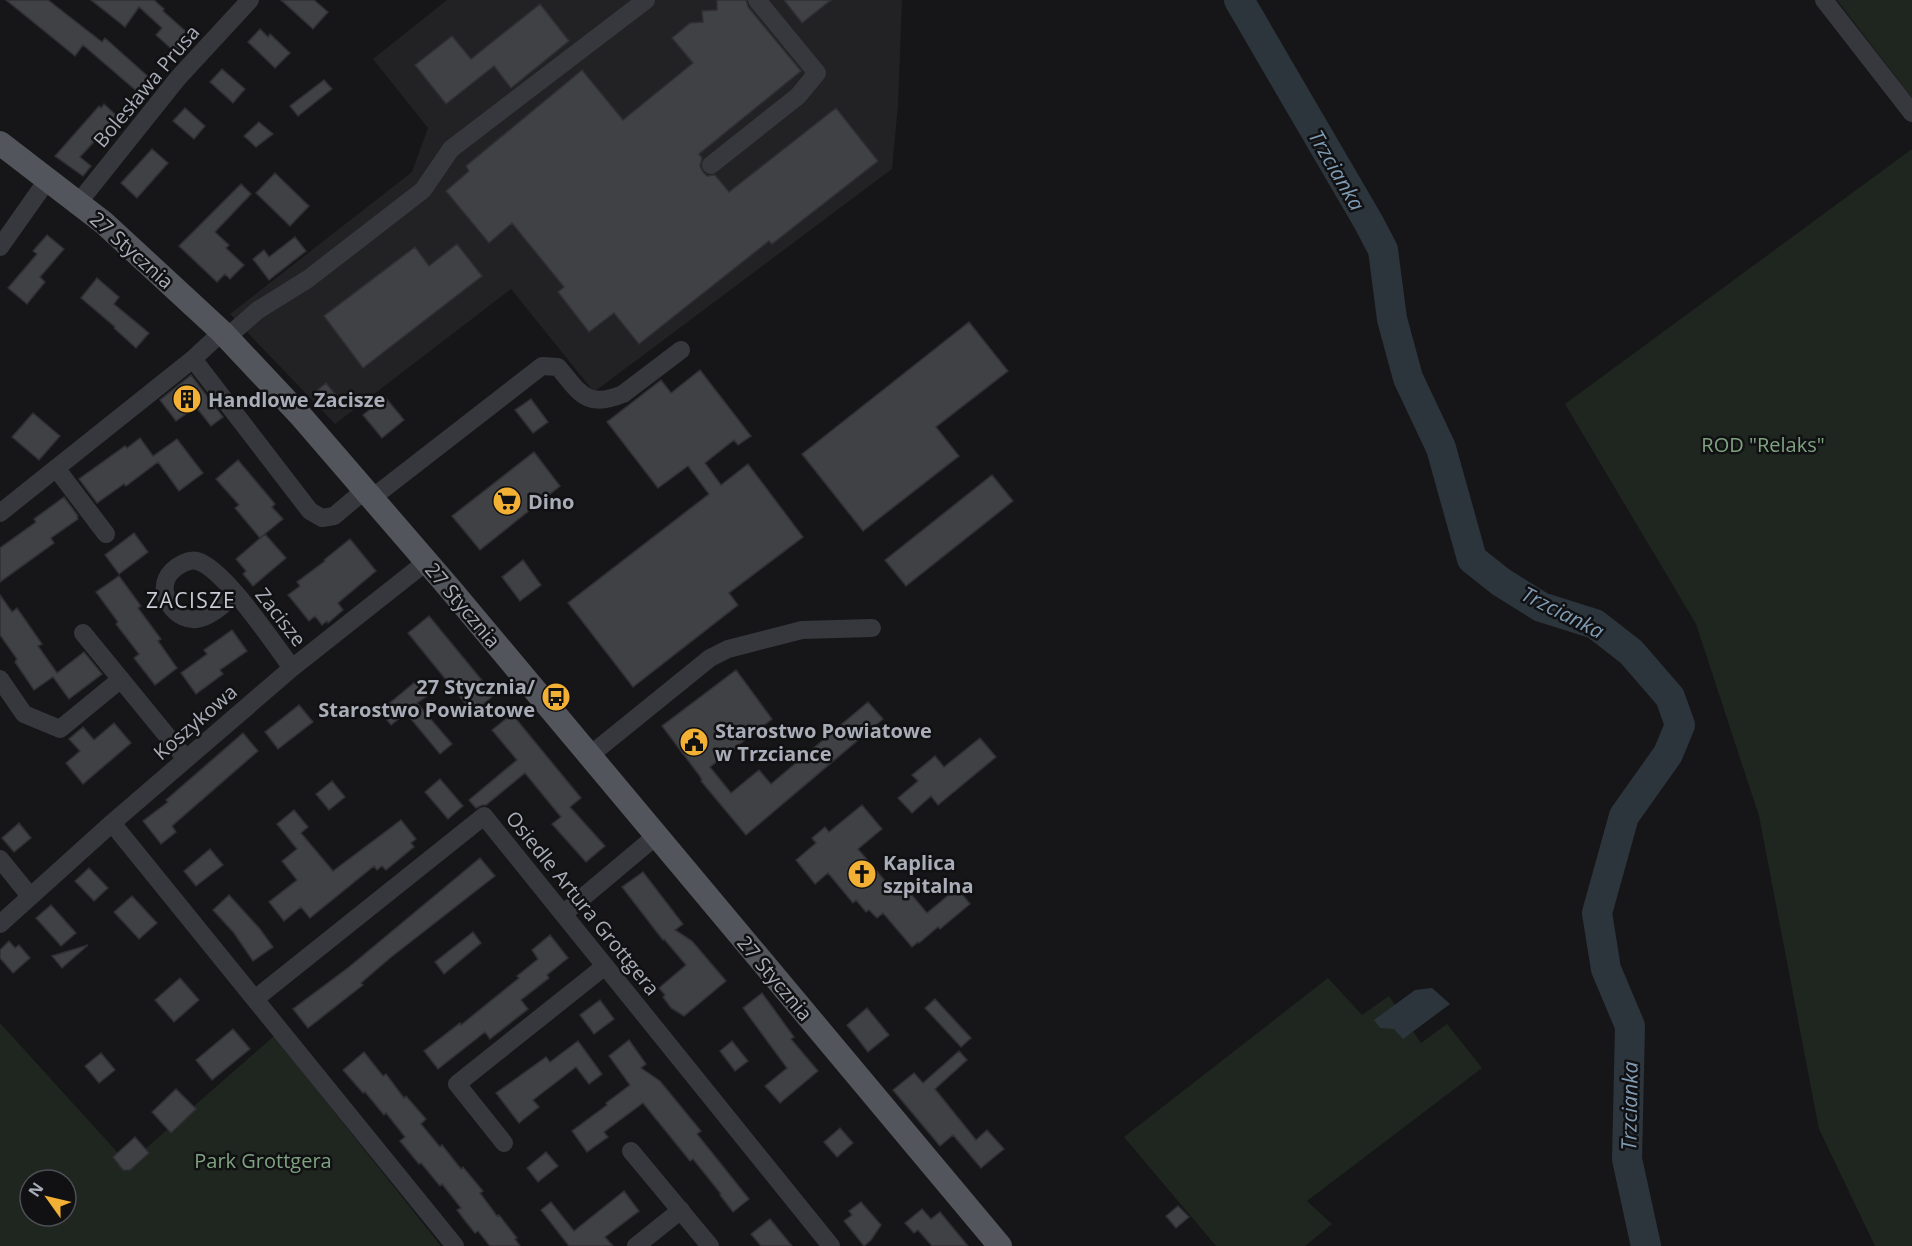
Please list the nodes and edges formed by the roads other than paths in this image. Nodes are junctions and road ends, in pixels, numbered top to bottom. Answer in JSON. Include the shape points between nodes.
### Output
{"nodes":[{"id":1,"x":250,"y":0,"type":"edge"},
{"id":2,"x":646,"y":0,"type":"edge"},
{"id":3,"x":757,"y":0,"type":"edge"},
{"id":4,"x":1824,"y":0,"type":"edge"},
{"id":5,"x":1912,"y":113,"type":"edge"},
{"id":6,"x":0,"y":143,"type":"edge"},
{"id":7,"x":711,"y":165,"type":"dead end"},
{"id":8,"x":48,"y":179,"type":"junction"},
{"id":9,"x":79,"y":202,"type":"junction"},
{"id":10,"x":0,"y":247,"type":"edge"},
{"id":11,"x":224,"y":335,"type":"junction"},
{"id":12,"x":681,"y":350,"type":"dead end"},
{"id":13,"x":193,"y":359,"type":"junction"},
{"id":14,"x":56,"y":468,"type":"junction"},
{"id":15,"x":369,"y":494,"type":"junction"},
{"id":16,"x":0,"y":513,"type":"edge"},
{"id":17,"x":106,"y":534,"type":"dead end"},
{"id":18,"x":426,"y":562,"type":"junction"},
{"id":19,"x":235,"y":594,"type":"dead end"},
{"id":20,"x":872,"y":628,"type":"dead end"},
{"id":21,"x":83,"y":633,"type":"dead end"},
{"id":22,"x":292,"y":668,"type":"junction"},
{"id":23,"x":0,"y":680,"type":"edge"},
{"id":24,"x":121,"y":680,"type":"junction"},
{"id":25,"x":589,"y":756,"type":"junction"},
{"id":26,"x":186,"y":759,"type":"junction"},
{"id":27,"x":112,"y":823,"type":"junction"},
{"id":28,"x":656,"y":836,"type":"junction"},
{"id":29,"x":0,"y":859,"type":"edge"},
{"id":30,"x":30,"y":896,"type":"junction"},
{"id":31,"x":563,"y":914,"type":"junction"},
{"id":32,"x":0,"y":924,"type":"edge"},
{"id":33,"x":605,"y":966,"type":"junction"},
{"id":34,"x":255,"y":999,"type":"junction"},
{"id":35,"x":504,"y":1143,"type":"dead end"},
{"id":36,"x":631,"y":1151,"type":"dead end"},
{"id":37,"x":681,"y":1210,"type":"junction"},
{"id":38,"x":455,"y":1246,"type":"edge"},
{"id":39,"x":636,"y":1246,"type":"edge"},
{"id":40,"x":710,"y":1246,"type":"edge"},
{"id":41,"x":831,"y":1246,"type":"edge"},
{"id":42,"x":1000,"y":1246,"type":"edge"}],
"edges":[{"from":1,"to":9,"type":"street","name":"Bolesława Prusa","via":[[178,78]]},
{"from":2,"to":11,"type":"street","via":[[451,149],[423,190],[308,279]]},
{"from":3,"to":7,"type":"street","via":[[817,73],[798,96]]},
{"from":4,"to":5,"type":"street"},
{"from":6,"to":8,"type":"main road","name":"27 Stycznia"},
{"from":8,"to":9,"type":"main road","name":"27 Stycznia"},
{"from":8,"to":10,"type":"street"},
{"from":9,"to":11,"type":"main road","name":"27 Stycznia"},
{"from":11,"to":13,"type":"street"},
{"from":11,"to":15,"type":"main road","name":"27 Stycznia"},
{"from":12,"to":15,"type":"street","via":[[623,394],[601,400],[589,400],[558,367],[542,366]]},
{"from":13,"to":14,"type":"street"},
{"from":13,"to":15,"type":"street","via":[[310,511],[322,518],[334,516]]},
{"from":14,"to":16,"type":"street"},
{"from":14,"to":17,"type":"street"},
{"from":15,"to":18,"type":"main road","name":"27 Stycznia"},
{"from":18,"to":22,"type":"street","name":"Koszykowa"},
{"from":18,"to":25,"type":"main road","name":"27 Stycznia"},
{"from":19,"to":22,"type":"street","name":"Zacisze"},
{"from":20,"to":25,"type":"street","via":[[802,630],[728,649],[710,658]]},
{"from":21,"to":24,"type":"street"},
{"from":22,"to":26,"type":"street","name":"Koszykowa"},
{"from":23,"to":24,"type":"street","via":[[24,714],[60,729]]},
{"from":24,"to":26,"type":"street"},
{"from":25,"to":28,"type":"main road","name":"27 Stycznia"},
{"from":26,"to":27,"type":"street","name":"Koszykowa"},
{"from":27,"to":30,"type":"street","name":"Koszykowa"},
{"from":27,"to":34,"type":"street"},
{"from":28,"to":31,"type":"street"},
{"from":28,"to":42,"type":"main road","name":"27 Stycznia"},
{"from":29,"to":30,"type":"street"},
{"from":30,"to":32,"type":"street","name":"Koszykowa"},
{"from":31,"to":33,"type":"street","name":"Osiedle Artura Grottgera"},
{"from":31,"to":34,"type":"street","name":"Osiedle Artura Grottgera","via":[[484,816]]},
{"from":33,"to":35,"type":"street","via":[[457,1084]]},
{"from":33,"to":41,"type":"street","name":"Osiedle Artura Grottgera"},
{"from":34,"to":38,"type":"street"},
{"from":36,"to":37,"type":"street"},
{"from":37,"to":39,"type":"street"},
{"from":37,"to":40,"type":"street"}]}
